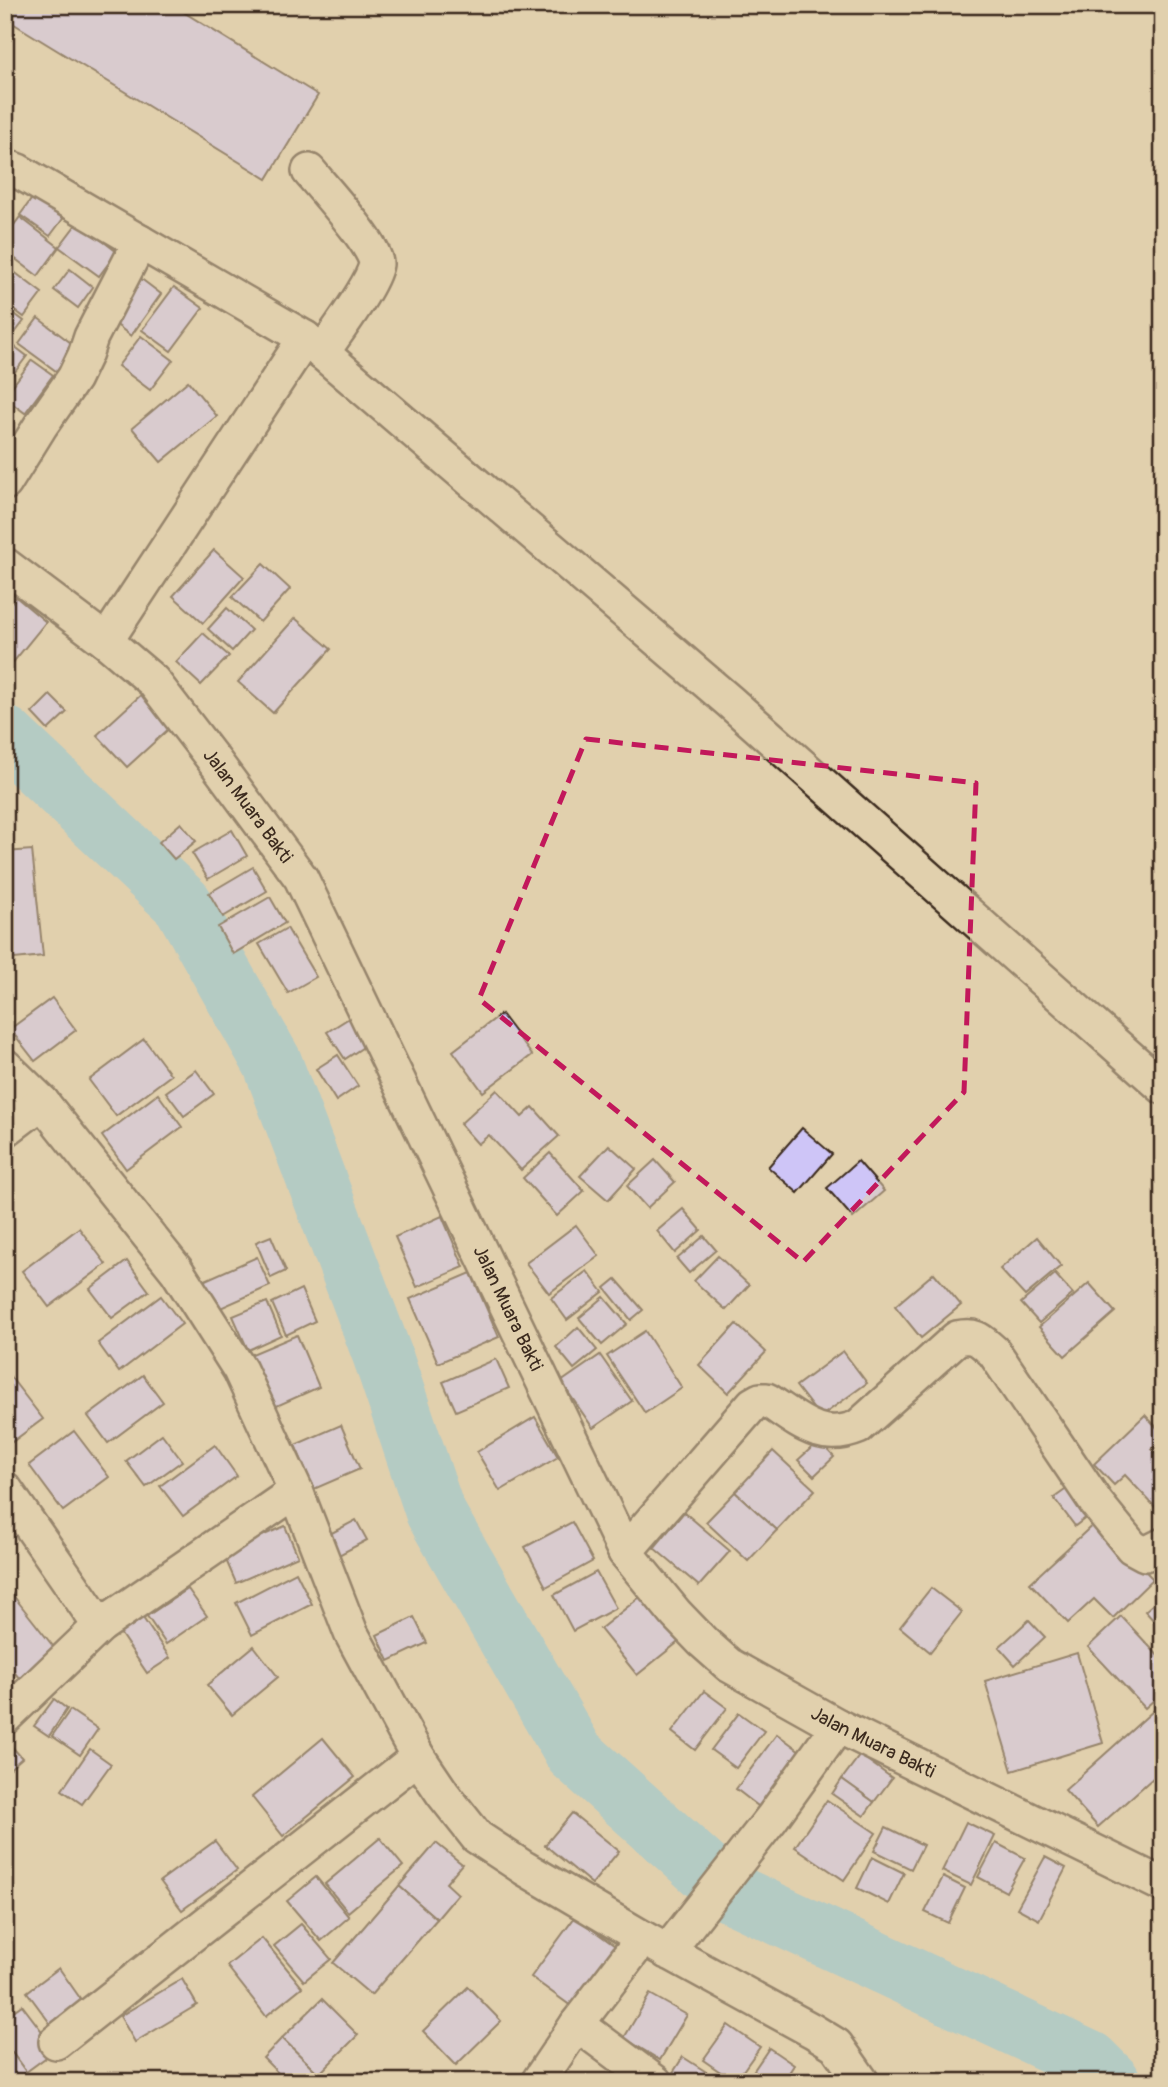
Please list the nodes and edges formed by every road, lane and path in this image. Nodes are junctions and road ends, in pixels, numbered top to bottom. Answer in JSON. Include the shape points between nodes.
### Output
{"nodes":[{"id":1,"x":309,"y":171,"type":"dead end"},
{"id":2,"x":9,"y":176,"type":"edge"},
{"id":3,"x":140,"y":242,"type":"junction"},
{"id":4,"x":314,"y":346,"type":"junction"},
{"id":5,"x":5,"y":483,"type":"edge"},
{"id":6,"x":5,"y":565,"type":"edge"},
{"id":7,"x":106,"y":641,"type":"junction"},
{"id":8,"x":5,"y":1066,"type":"edge"},
{"id":9,"x":1163,"y":1087,"type":"edge"},
{"id":10,"x":42,"y":1102,"type":"junction"},
{"id":11,"x":5,"y":1130,"type":"edge"},
{"id":12,"x":5,"y":1489,"type":"edge"},
{"id":13,"x":296,"y":1491,"type":"junction"},
{"id":14,"x":1163,"y":1545,"type":"edge"},
{"id":15,"x":625,"y":1552,"type":"junction"},
{"id":16,"x":100,"y":1626,"type":"junction"},
{"id":17,"x":5,"y":1717,"type":"edge"},
{"id":18,"x":838,"y":1726,"type":"junction"},
{"id":19,"x":418,"y":1757,"type":"junction"},
{"id":20,"x":1163,"y":1885,"type":"edge"},
{"id":21,"x":655,"y":1945,"type":"junction"},
{"id":22,"x":577,"y":2024,"type":"junction"},
{"id":23,"x":56,"y":2042,"type":"dead end"},
{"id":24,"x":538,"y":2082,"type":"edge"},
{"id":25,"x":655,"y":2082,"type":"edge"},
{"id":26,"x":862,"y":2082,"type":"edge"}],
"edges":[{"from":1,"to":4,"type":"street","via":[[376,261],[372,277]]},
{"from":2,"to":3,"type":"street"},
{"from":3,"to":4,"type":"street"},
{"from":3,"to":5,"type":"street","via":[[74,378]]},
{"from":4,"to":7,"type":"street"},
{"from":4,"to":9,"type":"street","via":[[729,701]]},
{"from":6,"to":7,"type":"street","name":"Jalan Muara Bakti"},
{"from":7,"to":15,"type":"street","name":"Jalan Muara Bakti","via":[[153,681],[301,878]]},
{"from":8,"to":10,"type":"street"},
{"from":10,"to":11,"type":"street"},
{"from":10,"to":13,"type":"street","via":[[177,1271],[240,1370]]},
{"from":12,"to":16,"type":"street"},
{"from":13,"to":16,"type":"street"},
{"from":13,"to":19,"type":"street","via":[[351,1633]]},
{"from":14,"to":15,"type":"street","via":[[1145,1554],[1132,1547],[1097,1504],[994,1352],[969,1336],[957,1338],[858,1427],[844,1433],[817,1430],[767,1400],[752,1404]]},
{"from":15,"to":18,"type":"street","name":"Jalan Muara Bakti","via":[[676,1614],[729,1665]]},
{"from":16,"to":17,"type":"street"},
{"from":18,"to":20,"type":"street","name":"Jalan Muara Bakti"},
{"from":18,"to":21,"type":"street","via":[[702,1909]]},
{"from":19,"to":21,"type":"street","via":[[477,1837]]},
{"from":19,"to":23,"type":"street"},
{"from":21,"to":22,"type":"street"},
{"from":21,"to":26,"type":"street","via":[[836,2045]]},
{"from":22,"to":24,"type":"street"},
{"from":22,"to":25,"type":"street"}]}
